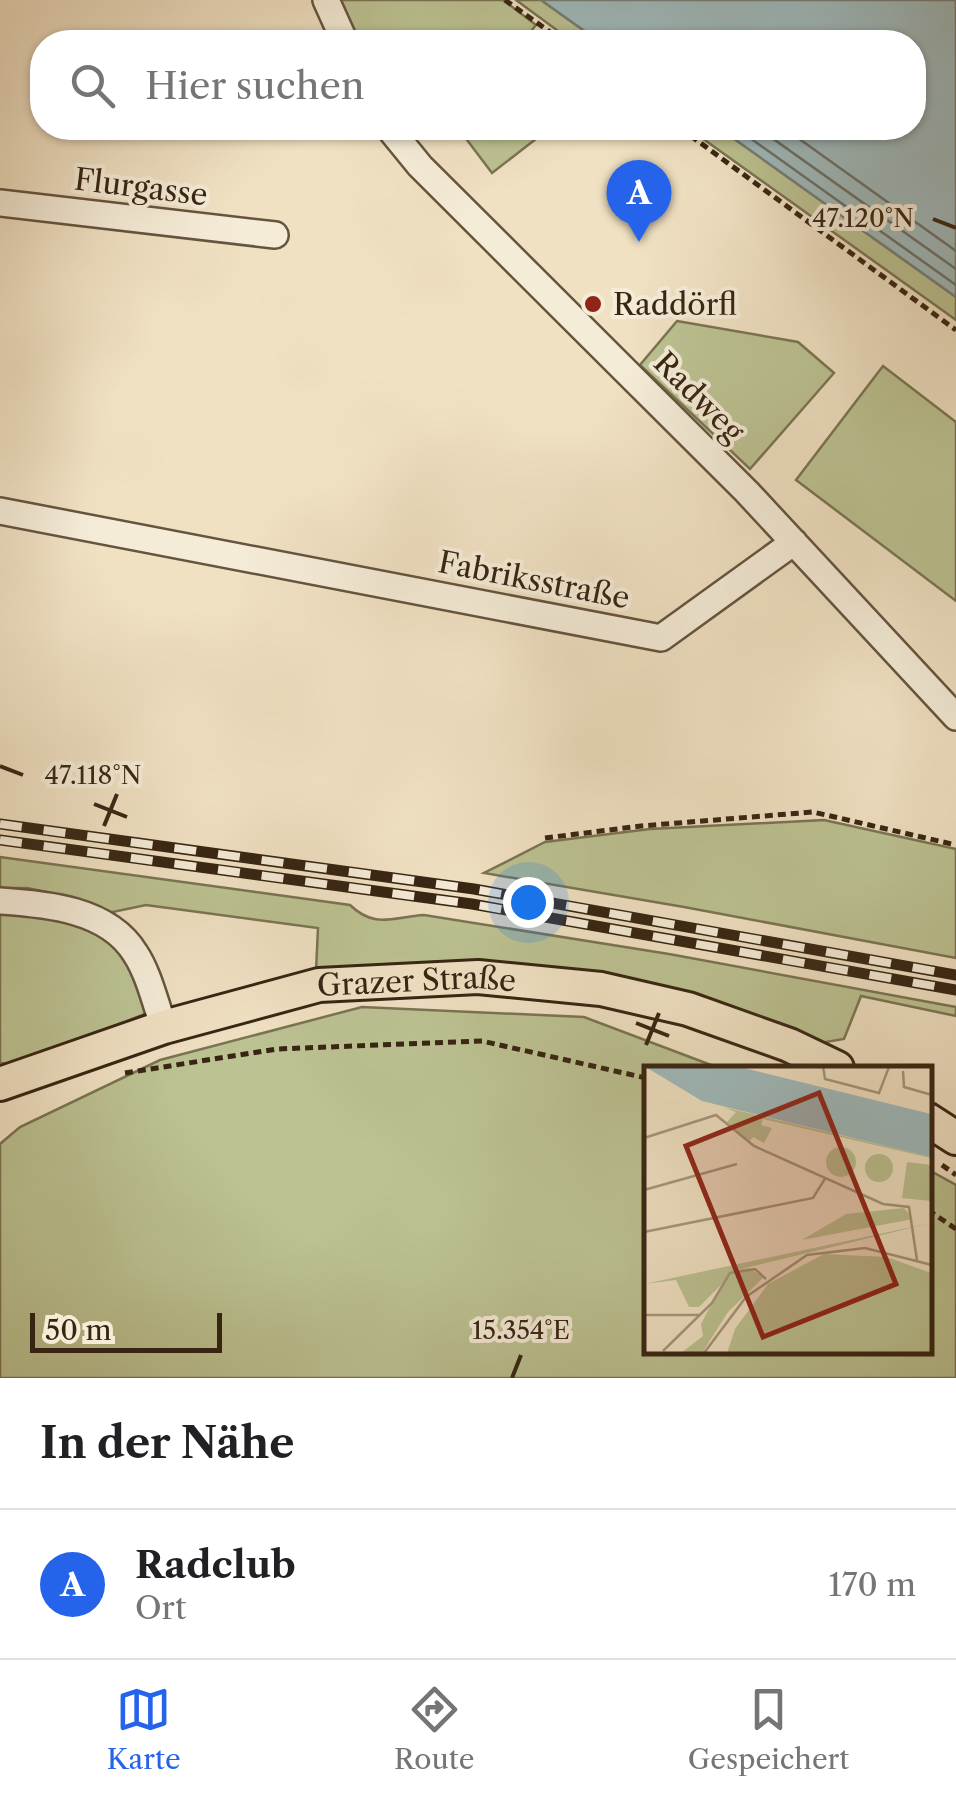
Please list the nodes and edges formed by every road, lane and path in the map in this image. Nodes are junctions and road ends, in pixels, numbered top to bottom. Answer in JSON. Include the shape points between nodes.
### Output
{"nodes":[{"id":1,"x":326,"y":0,"type":"edge"},
{"id":2,"x":505,"y":0,"type":"edge"},
{"id":3,"x":340,"y":30,"type":"edge"},
{"id":4,"x":547,"y":30,"type":"edge"},
{"id":5,"x":399,"y":140,"type":"edge"},
{"id":6,"x":696,"y":140,"type":"edge"},
{"id":7,"x":0,"y":203,"type":"edge"},
{"id":8,"x":275,"y":235,"type":"dead end"},
{"id":9,"x":956,"y":330,"type":"edge"},
{"id":10,"x":0,"y":511,"type":"edge"},
{"id":11,"x":794,"y":542,"type":"junction"},
{"id":12,"x":956,"y":717,"type":"edge"},
{"id":13,"x":545,"y":838,"type":"dead end"},
{"id":14,"x":956,"y":845,"type":"edge"},
{"id":15,"x":0,"y":901,"type":"edge"},
{"id":16,"x":164,"y":1027,"type":"junction"},
{"id":17,"x":833,"y":1066,"type":"edge"},
{"id":18,"x":108,"y":1076,"type":"dead end"},
{"id":19,"x":644,"y":1078,"type":"edge"},
{"id":20,"x":0,"y":1084,"type":"edge"},
{"id":21,"x":931,"y":1122,"type":"edge"},
{"id":22,"x":956,"y":1138,"type":"edge"},
{"id":23,"x":931,"y":1212,"type":"edge"},
{"id":24,"x":956,"y":1228,"type":"edge"}],
"edges":[{"from":1,"to":3,"type":"street"},
{"from":2,"to":4,"type":"path"},
{"from":5,"to":11,"type":"street","name":"Radweg"},
{"from":6,"to":9,"type":"path"},
{"from":7,"to":8,"type":"street","name":"Flurgasse"},
{"from":10,"to":11,"type":"street","name":"Fabriksstraße","via":[[660,638]]},
{"from":11,"to":12,"type":"street"},
{"from":13,"to":14,"type":"path","via":[[813,812]]},
{"from":15,"to":16,"type":"street","via":[[86,915],[122,936]]},
{"from":16,"to":17,"type":"main road","name":"Grazer Straße","via":[[319,986],[478,977],[601,989],[688,1009]]},
{"from":16,"to":20,"type":"main road","name":"Grazer Straße"},
{"from":18,"to":19,"type":"path","via":[[276,1049],[482,1040]]},
{"from":21,"to":22,"type":"main road"},
{"from":23,"to":24,"type":"path"}]}
